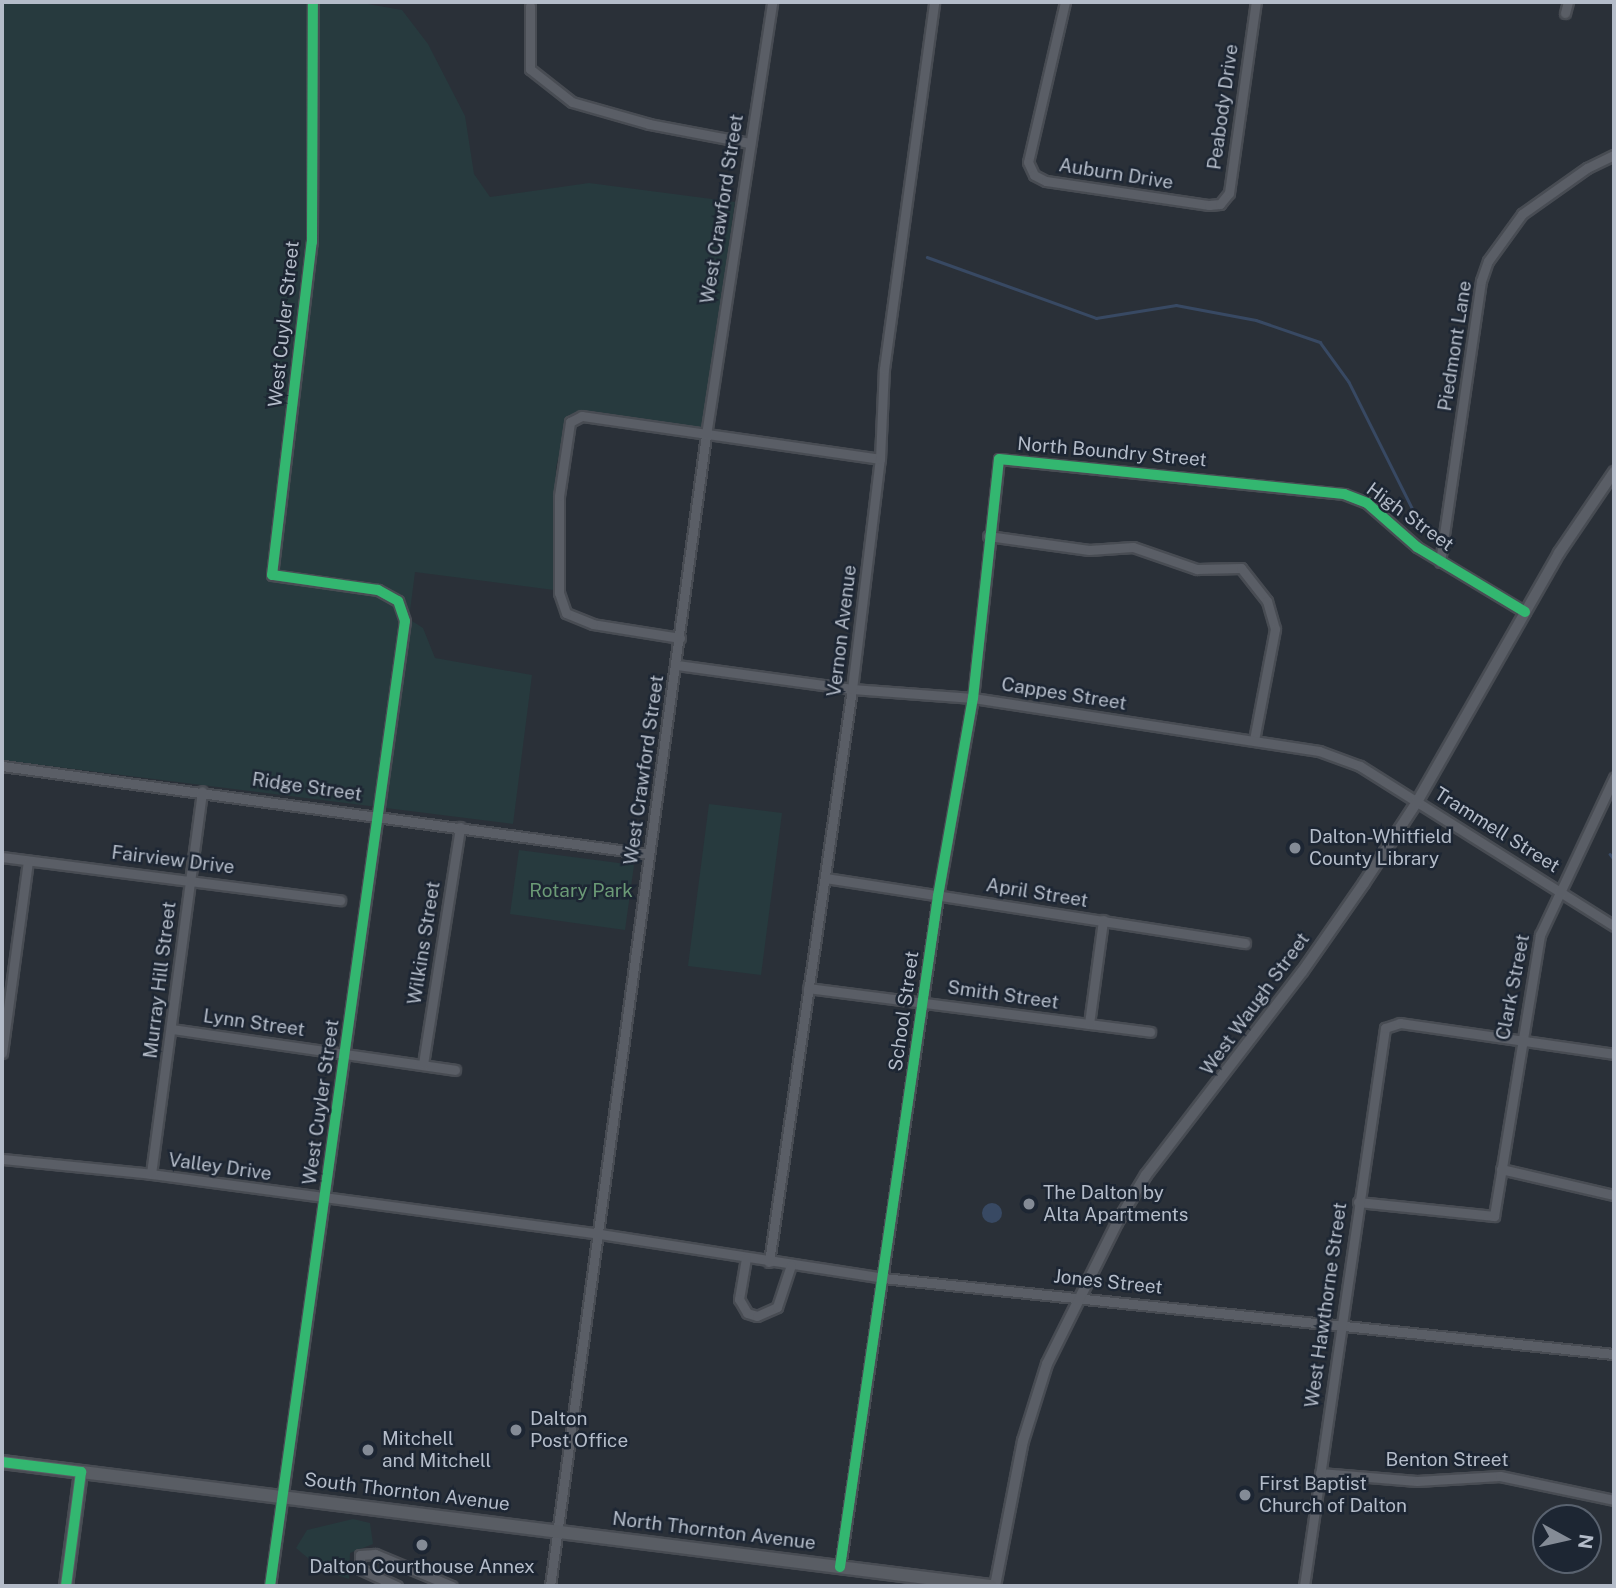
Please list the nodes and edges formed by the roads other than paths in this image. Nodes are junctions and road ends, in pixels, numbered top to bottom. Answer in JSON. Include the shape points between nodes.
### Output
{"nodes":[{"id":1,"x":313,"y":2,"type":"edge"},
{"id":2,"x":772,"y":2,"type":"edge"},
{"id":3,"x":934,"y":2,"type":"edge"},
{"id":4,"x":1065,"y":2,"type":"edge"},
{"id":5,"x":1256,"y":2,"type":"edge"},
{"id":6,"x":1568,"y":2,"type":"edge"},
{"id":7,"x":530,"y":6,"type":"dead end"},
{"id":8,"x":1565,"y":13,"type":"dead end"},
{"id":9,"x":750,"y":143,"type":"junction"},
{"id":10,"x":1614,"y":155,"type":"edge"},
{"id":11,"x":1209,"y":205,"type":"joint"},
{"id":12,"x":706,"y":435,"type":"junction"},
{"id":13,"x":880,"y":459,"type":"junction"},
{"id":14,"x":999,"y":459,"type":"joint"},
{"id":15,"x":1614,"y":471,"type":"edge"},
{"id":16,"x":1221,"y":480,"type":"joint"},
{"id":17,"x":989,"y":536,"type":"junction"},
{"id":18,"x":1440,"y":562,"type":"junction"},
{"id":19,"x":1525,"y":612,"type":"junction"},
{"id":20,"x":680,"y":638,"type":"junction"},
{"id":21,"x":677,"y":664,"type":"junction"},
{"id":22,"x":852,"y":690,"type":"junction"},
{"id":23,"x":974,"y":698,"type":"junction"},
{"id":24,"x":1254,"y":740,"type":"junction"},
{"id":25,"x":2,"y":765,"type":"edge"},
{"id":26,"x":1360,"y":766,"type":"joint"},
{"id":27,"x":1614,"y":778,"type":"edge"},
{"id":28,"x":202,"y":791,"type":"junction"},
{"id":29,"x":1417,"y":802,"type":"junction"},
{"id":30,"x":378,"y":814,"type":"junction"},
{"id":31,"x":460,"y":827,"type":"junction"},
{"id":32,"x":649,"y":854,"type":"junction"},
{"id":33,"x":2,"y":857,"type":"edge"},
{"id":34,"x":28,"y":861,"type":"junction"},
{"id":35,"x":825,"y":878,"type":"junction"},
{"id":36,"x":191,"y":880,"type":"junction"},
{"id":37,"x":1559,"y":889,"type":"junction"},
{"id":38,"x":938,"y":896,"type":"junction"},
{"id":39,"x":340,"y":900,"type":"dead end"},
{"id":40,"x":1103,"y":920,"type":"junction"},
{"id":41,"x":1614,"y":926,"type":"edge"},
{"id":42,"x":1245,"y":943,"type":"dead end"},
{"id":43,"x":808,"y":988,"type":"junction"},
{"id":44,"x":923,"y":1002,"type":"junction"},
{"id":45,"x":1089,"y":1024,"type":"junction"},
{"id":46,"x":172,"y":1029,"type":"junction"},
{"id":47,"x":1150,"y":1032,"type":"dead end"},
{"id":48,"x":1520,"y":1039,"type":"junction"},
{"id":49,"x":2,"y":1053,"type":"edge"},
{"id":50,"x":345,"y":1054,"type":"junction"},
{"id":51,"x":1614,"y":1054,"type":"edge"},
{"id":52,"x":424,"y":1064,"type":"junction"},
{"id":53,"x":455,"y":1070,"type":"dead end"},
{"id":54,"x":2,"y":1159,"type":"edge"},
{"id":55,"x":1501,"y":1169,"type":"junction"},
{"id":56,"x":151,"y":1174,"type":"junction"},
{"id":57,"x":1614,"y":1195,"type":"edge"},
{"id":58,"x":325,"y":1199,"type":"junction"},
{"id":59,"x":1358,"y":1202,"type":"junction"},
{"id":60,"x":600,"y":1234,"type":"junction"},
{"id":61,"x":746,"y":1258,"type":"junction"},
{"id":62,"x":769,"y":1262,"type":"junction"},
{"id":63,"x":791,"y":1265,"type":"junction"},
{"id":64,"x":883,"y":1278,"type":"junction"},
{"id":65,"x":1077,"y":1297,"type":"junction"},
{"id":66,"x":1341,"y":1326,"type":"junction"},
{"id":67,"x":1614,"y":1354,"type":"edge"},
{"id":68,"x":2,"y":1462,"type":"edge"},
{"id":69,"x":81,"y":1472,"type":"junction"},
{"id":70,"x":1320,"y":1472,"type":"junction"},
{"id":71,"x":282,"y":1495,"type":"junction"},
{"id":72,"x":1614,"y":1500,"type":"edge"},
{"id":73,"x":558,"y":1530,"type":"junction"},
{"id":74,"x":840,"y":1567,"type":"junction"},
{"id":75,"x":66,"y":1586,"type":"edge"},
{"id":76,"x":270,"y":1586,"type":"edge"},
{"id":77,"x":397,"y":1586,"type":"edge"},
{"id":78,"x":452,"y":1586,"type":"edge"},
{"id":79,"x":550,"y":1586,"type":"edge"},
{"id":80,"x":993,"y":1586,"type":"edge"},
{"id":81,"x":1304,"y":1586,"type":"edge"}],
"edges":[{"from":1,"to":30,"type":"street","name":"West Cuyler Street","via":[[312,242],[272,576],[378,590],[398,601],[405,621]]},
{"from":2,"to":9,"type":"street","name":"West Crawford Street"},
{"from":3,"to":13,"type":"street","name":"Vernon Avenue","via":[[884,369]]},
{"from":4,"to":11,"type":"street","name":"Auburn Drive","via":[[1028,162],[1034,175],[1046,181]]},
{"from":5,"to":11,"type":"street","name":"Peabody Drive","via":[[1229,193],[1220,204]]},
{"from":6,"to":8,"type":"street"},
{"from":7,"to":9,"type":"street","via":[[530,69],[572,102],[649,124]]},
{"from":9,"to":12,"type":"street","name":"West Crawford Street"},
{"from":10,"to":18,"type":"street","name":"Piedmont Lane","via":[[1587,168],[1522,214],[1488,261],[1481,281]]},
{"from":12,"to":13,"type":"street"},
{"from":12,"to":20,"type":"street","name":"West Crawford Street"},
{"from":12,"to":20,"type":"street","via":[[582,416],[570,422],[563,450],[559,593],[566,613],[593,624]]},
{"from":13,"to":22,"type":"street","name":"Vernon Avenue"},
{"from":14,"to":16,"type":"street","name":"North Boundry Street"},
{"from":14,"to":17,"type":"street","name":"School Street"},
{"from":15,"to":19,"type":"street","name":"West Waugh Street"},
{"from":16,"to":18,"type":"street","name":"High Street","via":[[1354,497]]},
{"from":17,"to":23,"type":"street","name":"School Street"},
{"from":17,"to":24,"type":"street","via":[[1088,550],[1133,547],[1197,569],[1241,568],[1267,601],[1275,629]]},
{"from":18,"to":19,"type":"street","name":"High Street"},
{"from":19,"to":29,"type":"street","name":"West Waugh Street"},
{"from":20,"to":21,"type":"street","name":"West Crawford Street"},
{"from":21,"to":22,"type":"street","name":"Cappes Street"},
{"from":21,"to":32,"type":"street","name":"West Crawford Street"},
{"from":22,"to":23,"type":"street","name":"Cappes Street"},
{"from":22,"to":35,"type":"street","name":"Vernon Avenue"},
{"from":23,"to":24,"type":"street","name":"Cappes Street"},
{"from":23,"to":38,"type":"street","name":"School Street"},
{"from":24,"to":26,"type":"street","name":"Cappes Street","via":[[1319,751]]},
{"from":25,"to":28,"type":"street","name":"Ridge Street"},
{"from":26,"to":29,"type":"street","name":"Trammell Street"},
{"from":27,"to":37,"type":"street","name":"Clark Street"},
{"from":28,"to":30,"type":"street","name":"Ridge Street"},
{"from":28,"to":36,"type":"street","name":"Murray Hill Street"},
{"from":29,"to":37,"type":"street","name":"Trammell Street"},
{"from":29,"to":65,"type":"street","name":"West Waugh Street","via":[[1302,972],[1146,1175]]},
{"from":30,"to":31,"type":"street","name":"Ridge Street"},
{"from":30,"to":50,"type":"street","name":"West Cuyler Street"},
{"from":31,"to":32,"type":"street","name":"Ridge Street"},
{"from":31,"to":52,"type":"street","name":"Wilkins Street"},
{"from":32,"to":60,"type":"street","name":"West Crawford Street"},
{"from":33,"to":34,"type":"street","name":"Fairview Drive"},
{"from":34,"to":36,"type":"street","name":"Fairview Drive"},
{"from":34,"to":49,"type":"street"},
{"from":35,"to":38,"type":"street","name":"April Street"},
{"from":35,"to":43,"type":"street","name":"Vernon Avenue"},
{"from":36,"to":39,"type":"street","name":"Fairview Drive"},
{"from":36,"to":46,"type":"street","name":"Murray Hill Street"},
{"from":37,"to":41,"type":"street","name":"Trammell Street"},
{"from":37,"to":48,"type":"street","name":"Clark Street","via":[[1539,935]]},
{"from":38,"to":40,"type":"street","name":"April Street"},
{"from":38,"to":44,"type":"street","name":"School Street"},
{"from":40,"to":42,"type":"street","name":"April Street"},
{"from":40,"to":45,"type":"street"},
{"from":43,"to":44,"type":"street","name":"Smith Street"},
{"from":43,"to":62,"type":"street","name":"Vernon Avenue"},
{"from":44,"to":45,"type":"street","name":"Smith Street"},
{"from":44,"to":64,"type":"street","name":"School Street"},
{"from":45,"to":47,"type":"street","name":"Smith Street"},
{"from":46,"to":50,"type":"street","name":"Lynn Street"},
{"from":46,"to":56,"type":"street","name":"Murray Hill Street"},
{"from":48,"to":51,"type":"street"},
{"from":48,"to":55,"type":"street","name":"Clark Street"},
{"from":48,"to":59,"type":"street","name":"West Hawthorne Street","via":[[1400,1023],[1385,1028]]},
{"from":50,"to":52,"type":"street","name":"Lynn Street"},
{"from":50,"to":58,"type":"street","name":"West Cuyler Street"},
{"from":52,"to":53,"type":"street","name":"Lynn Street"},
{"from":54,"to":56,"type":"street","name":"Valley Drive"},
{"from":55,"to":57,"type":"street"},
{"from":55,"to":59,"type":"street","name":"Clark Street","via":[[1494,1216]]},
{"from":56,"to":58,"type":"street","name":"Valley Drive"},
{"from":58,"to":60,"type":"street","name":"Valley Drive"},
{"from":58,"to":71,"type":"street","name":"West Cuyler Street"},
{"from":59,"to":66,"type":"street","name":"West Hawthorne Street"},
{"from":60,"to":61,"type":"street","name":"Jones Street"},
{"from":60,"to":73,"type":"street","name":"West Crawford Street"},
{"from":61,"to":62,"type":"street","name":"Jones Street"},
{"from":61,"to":63,"type":"street","via":[[739,1299],[747,1313],[757,1316],[777,1307]]},
{"from":62,"to":63,"type":"street","name":"Jones Street"},
{"from":63,"to":64,"type":"street","name":"Jones Street"},
{"from":64,"to":65,"type":"street","name":"Jones Street"},
{"from":64,"to":74,"type":"street","name":"School Street"},
{"from":65,"to":66,"type":"street","name":"Jones Street"},
{"from":65,"to":80,"type":"street","name":"West Waugh Street","via":[[1047,1364],[1023,1441]]},
{"from":66,"to":67,"type":"street","name":"Jones Street"},
{"from":66,"to":70,"type":"street","name":"West Hawthorne Street"},
{"from":68,"to":69,"type":"main road","name":"South Thornton Avenue"},
{"from":69,"to":71,"type":"main road","name":"South Thornton Avenue"},
{"from":69,"to":75,"type":"main road"},
{"from":70,"to":72,"type":"street","name":"Benton Street","via":[[1417,1481],[1500,1476]]},
{"from":70,"to":81,"type":"street","name":"West Hawthorne Street"},
{"from":71,"to":73,"type":"main road","name":"South Thornton Avenue"},
{"from":71,"to":76,"type":"street","name":"West Cuyler Street"},
{"from":73,"to":74,"type":"main road","name":"North Thornton Avenue"},
{"from":73,"to":79,"type":"street","name":"West Crawford Street"},
{"from":74,"to":80,"type":"main road","name":"North Thornton Avenue"},
{"from":77,"to":78,"type":"street","via":[[360,1569],[360,1555],[375,1554]]}]}
